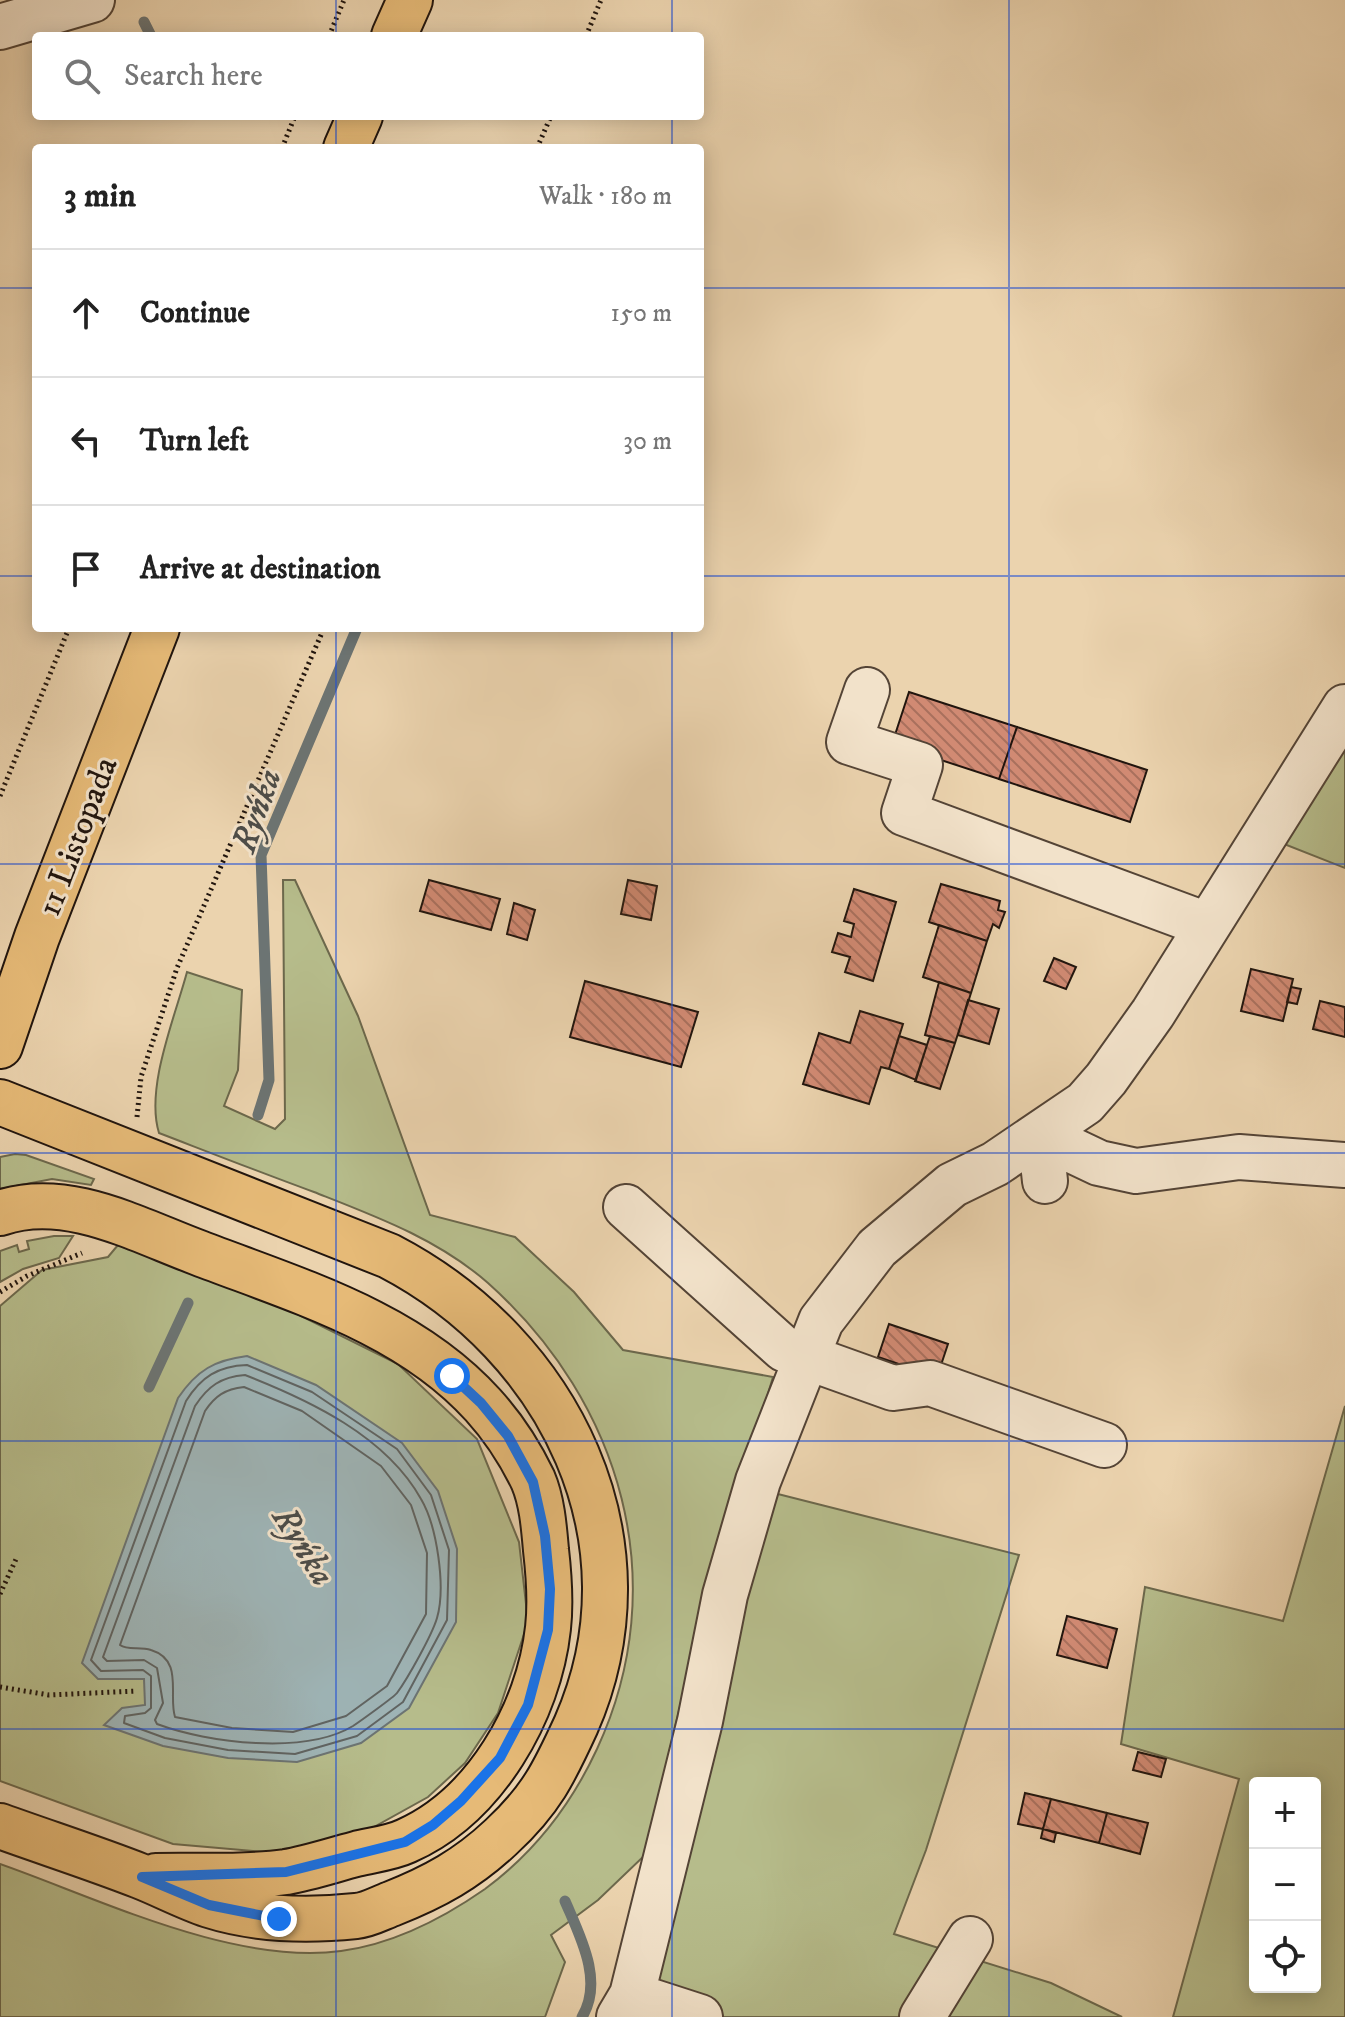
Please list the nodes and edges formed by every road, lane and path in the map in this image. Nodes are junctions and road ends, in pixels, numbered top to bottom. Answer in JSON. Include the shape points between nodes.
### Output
{"nodes":[{"id":1,"x":92,"y":0,"type":"edge"},
{"id":2,"x":344,"y":0,"type":"edge"},
{"id":3,"x":410,"y":0,"type":"edge"},
{"id":4,"x":601,"y":0,"type":"edge"},
{"id":5,"x":0,"y":27,"type":"edge"},
{"id":6,"x":331,"y":32,"type":"edge"},
{"id":7,"x":396,"y":32,"type":"edge"},
{"id":8,"x":588,"y":32,"type":"edge"},
{"id":9,"x":293,"y":120,"type":"edge"},
{"id":10,"x":358,"y":120,"type":"edge"},
{"id":11,"x":549,"y":120,"type":"edge"},
{"id":12,"x":284,"y":144,"type":"edge"},
{"id":13,"x":348,"y":144,"type":"edge"},
{"id":14,"x":539,"y":144,"type":"edge"},
{"id":15,"x":67,"y":632,"type":"edge"},
{"id":16,"x":155,"y":632,"type":"edge"},
{"id":17,"x":322,"y":632,"type":"edge"},
{"id":18,"x":867,"y":690,"type":"dead end"},
{"id":19,"x":1345,"y":707,"type":"edge"},
{"id":20,"x":0,"y":796,"type":"edge"},
{"id":21,"x":1207,"y":925,"type":"junction"},
{"id":22,"x":37,"y":937,"type":"junction"},
{"id":23,"x":0,"y":975,"type":"edge"},
{"id":24,"x":0,"y":1046,"type":"edge"},
{"id":25,"x":0,"y":1102,"type":"edge"},
{"id":26,"x":136,"y":1132,"type":"dead end"},
{"id":27,"x":1040,"y":1135,"type":"junction"},
{"id":28,"x":1345,"y":1165,"type":"edge"},
{"id":29,"x":1045,"y":1181,"type":"dead end"},
{"id":30,"x":626,"y":1207,"type":"dead end"},
{"id":31,"x":0,"y":1213,"type":"edge"},
{"id":32,"x":89,"y":1246,"type":"dead end"},
{"id":33,"x":0,"y":1292,"type":"edge"},
{"id":34,"x":805,"y":1357,"type":"junction"},
{"id":35,"x":1104,"y":1445,"type":"dead end"},
{"id":36,"x":17,"y":1557,"type":"dead end"},
{"id":37,"x":0,"y":1594,"type":"edge"},
{"id":38,"x":0,"y":1687,"type":"edge"},
{"id":39,"x":137,"y":1691,"type":"dead end"},
{"id":40,"x":0,"y":1826,"type":"edge"},
{"id":41,"x":142,"y":1877,"type":"junction"},
{"id":42,"x":970,"y":1939,"type":"dead end"},
{"id":43,"x":625,"y":2006,"type":"edge"},
{"id":44,"x":700,"y":2017,"type":"edge"},
{"id":45,"x":922,"y":2017,"type":"edge"}],
"edges":[{"from":1,"to":5,"type":"street"},
{"from":2,"to":6,"type":"path"},
{"from":3,"to":7,"type":"main road"},
{"from":4,"to":8,"type":"path"},
{"from":9,"to":12,"type":"path"},
{"from":10,"to":13,"type":"main road"},
{"from":11,"to":14,"type":"path"},
{"from":15,"to":20,"type":"path"},
{"from":16,"to":22,"type":"main road","name":"11 Listopada"},
{"from":17,"to":26,"type":"path","via":[[177,968],[141,1077]]},
{"from":18,"to":21,"type":"street","via":[[849,742],[920,765],[904,813]]},
{"from":19,"to":21,"type":"street"},
{"from":21,"to":27,"type":"street","via":[[1106,1079],[1085,1103]]},
{"from":22,"to":23,"type":"main road"},
{"from":22,"to":24,"type":"main road","name":"11 Listopada"},
{"from":25,"to":41,"type":"main road","via":[[425,1275],[461,1302],[545,1390],[585,1469],[601,1534],[604,1617],[598,1666],[585,1704],[549,1785],[475,1863],[442,1884],[360,1916],[279,1919],[209,1905]]},
{"from":27,"to":28,"type":"street","via":[[1099,1163],[1136,1171],[1239,1157]]},
{"from":27,"to":29,"type":"street"},
{"from":27,"to":34,"type":"street","via":[[952,1185],[877,1248],[821,1321]]},
{"from":30,"to":34,"type":"street","via":[[784,1349]]},
{"from":31,"to":41,"type":"main road","via":[[50,1204],[104,1217],[371,1323],[421,1352],[481,1403],[508,1436],[541,1509],[550,1589],[539,1671],[500,1758],[461,1801],[405,1842],[286,1872]]},
{"from":32,"to":33,"type":"path"},
{"from":34,"to":35,"type":"street","via":[[893,1388],[930,1383]]},
{"from":34,"to":43,"type":"street","via":[[758,1481],[725,1595],[700,1721]]},
{"from":36,"to":37,"type":"path"},
{"from":38,"to":39,"type":"path","via":[[49,1695]]},
{"from":40,"to":41,"type":"main road"},
{"from":42,"to":45,"type":"street"},
{"from":43,"to":44,"type":"street"}]}
